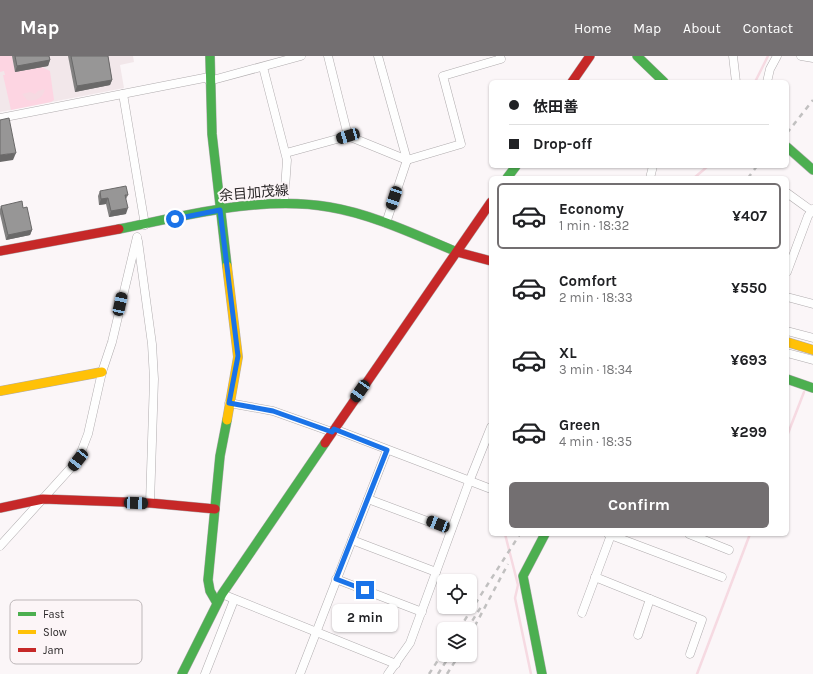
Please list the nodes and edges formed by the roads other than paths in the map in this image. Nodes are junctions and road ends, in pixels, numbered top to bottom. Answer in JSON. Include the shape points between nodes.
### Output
{"nodes":[{"id":1,"x":210,"y":56,"type":"edge"},
{"id":2,"x":301,"y":56,"type":"edge"},
{"id":3,"x":328,"y":56,"type":"edge"},
{"id":4,"x":378,"y":56,"type":"edge"},
{"id":5,"x":500,"y":56,"type":"edge"},
{"id":6,"x":590,"y":56,"type":"edge"},
{"id":7,"x":637,"y":56,"type":"edge"},
{"id":8,"x":733,"y":56,"type":"edge"},
{"id":9,"x":777,"y":56,"type":"edge"},
{"id":10,"x":801,"y":56,"type":"edge"},
{"id":11,"x":813,"y":58,"type":"edge"},
{"id":12,"x":263,"y":67,"type":"junction"},
{"id":13,"x":209,"y":79,"type":"junction"},
{"id":14,"x":573,"y":80,"type":"edge"},
{"id":15,"x":662,"y":80,"type":"edge"},
{"id":16,"x":736,"y":80,"type":"edge"},
{"id":17,"x":767,"y":80,"type":"edge"},
{"id":18,"x":123,"y":94,"type":"junction"},
{"id":19,"x":0,"y":118,"type":"edge"},
{"id":20,"x":348,"y":136,"type":"junction"},
{"id":21,"x":789,"y":149,"type":"edge"},
{"id":22,"x":286,"y":153,"type":"junction"},
{"id":23,"x":407,"y":160,"type":"junction"},
{"id":24,"x":813,"y":170,"type":"edge"},
{"id":25,"x":789,"y":194,"type":"edge"},
{"id":26,"x":284,"y":203,"type":"junction"},
{"id":27,"x":489,"y":205,"type":"edge"},
{"id":28,"x":220,"y":210,"type":"junction"},
{"id":29,"x":812,"y":210,"type":"edge"},
{"id":30,"x":386,"y":223,"type":"junction"},
{"id":31,"x":141,"y":226,"type":"junction"},
{"id":32,"x":137,"y":237,"type":"junction"},
{"id":33,"x":0,"y":251,"type":"edge"},
{"id":34,"x":457,"y":252,"type":"junction"},
{"id":35,"x":489,"y":260,"type":"edge"},
{"id":36,"x":789,"y":267,"type":"edge"},
{"id":37,"x":789,"y":298,"type":"edge"},
{"id":38,"x":813,"y":304,"type":"edge"},
{"id":39,"x":789,"y":332,"type":"edge"},
{"id":40,"x":813,"y":338,"type":"edge"},
{"id":41,"x":789,"y":343,"type":"edge"},
{"id":42,"x":813,"y":350,"type":"edge"},
{"id":43,"x":789,"y":354,"type":"edge"},
{"id":44,"x":813,"y":360,"type":"edge"},
{"id":45,"x":102,"y":372,"type":"junction"},
{"id":46,"x":789,"y":379,"type":"edge"},
{"id":47,"x":813,"y":388,"type":"edge"},
{"id":48,"x":0,"y":390,"type":"edge"},
{"id":49,"x":229,"y":403,"type":"junction"},
{"id":50,"x":333,"y":430,"type":"junction"},
{"id":51,"x":489,"y":432,"type":"edge"},
{"id":52,"x":387,"y":450,"type":"junction"},
{"id":53,"x":469,"y":482,"type":"junction"},
{"id":54,"x":489,"y":488,"type":"edge"},
{"id":55,"x":43,"y":499,"type":"junction"},
{"id":56,"x":368,"y":499,"type":"junction"},
{"id":57,"x":150,"y":504,"type":"junction"},
{"id":58,"x":0,"y":508,"type":"edge"},
{"id":59,"x":214,"y":509,"type":"junction"},
{"id":60,"x":451,"y":530,"type":"junction"},
{"id":61,"x":544,"y":536,"type":"edge"},
{"id":62,"x":610,"y":536,"type":"edge"},
{"id":63,"x":613,"y":536,"type":"edge"},
{"id":64,"x":694,"y":536,"type":"edge"},
{"id":65,"x":352,"y":540,"type":"junction"},
{"id":66,"x":0,"y":546,"type":"edge"},
{"id":67,"x":729,"y":550,"type":"dead end"},
{"id":68,"x":436,"y":572,"type":"junction"},
{"id":69,"x":722,"y":577,"type":"dead end"},
{"id":70,"x":595,"y":578,"type":"junction"},
{"id":71,"x":336,"y":579,"type":"junction"},
{"id":72,"x":222,"y":594,"type":"junction"},
{"id":73,"x":650,"y":599,"type":"junction"},
{"id":74,"x":234,"y":600,"type":"junction"},
{"id":75,"x":218,"y":603,"type":"junction"},
{"id":76,"x":422,"y":612,"type":"junction"},
{"id":77,"x":582,"y":613,"type":"dead end"},
{"id":78,"x":315,"y":632,"type":"junction"},
{"id":79,"x":638,"y":635,"type":"dead end"},
{"id":80,"x":690,"y":654,"type":"dead end"},
{"id":81,"x":396,"y":664,"type":"junction"},
{"id":82,"x":182,"y":674,"type":"edge"},
{"id":83,"x":205,"y":674,"type":"edge"},
{"id":84,"x":300,"y":674,"type":"edge"},
{"id":85,"x":388,"y":674,"type":"edge"},
{"id":86,"x":542,"y":674,"type":"edge"}],
"edges":[{"from":1,"to":13,"type":"street"},
{"from":2,"to":12,"type":"street"},
{"from":3,"to":20,"type":"street"},
{"from":4,"to":23,"type":"street"},
{"from":5,"to":23,"type":"street","via":[[501,59],[443,76],[461,144]]},
{"from":6,"to":14,"type":"street"},
{"from":7,"to":15,"type":"street"},
{"from":8,"to":16,"type":"street"},
{"from":9,"to":17,"type":"street","via":[[770,68]]},
{"from":10,"to":11,"type":"street"},
{"from":12,"to":13,"type":"street"},
{"from":12,"to":22,"type":"street"},
{"from":13,"to":18,"type":"street"},
{"from":13,"to":28,"type":"street"},
{"from":18,"to":19,"type":"street"},
{"from":18,"to":31,"type":"street"},
{"from":20,"to":22,"type":"street"},
{"from":20,"to":23,"type":"street"},
{"from":21,"to":24,"type":"street"},
{"from":22,"to":26,"type":"street"},
{"from":23,"to":30,"type":"street"},
{"from":25,"to":29,"type":"street"},
{"from":26,"to":28,"type":"street","name":"余目加茂線"},
{"from":26,"to":30,"type":"street","name":"余目加茂線","via":[[329,207]]},
{"from":27,"to":34,"type":"street"},
{"from":28,"to":31,"type":"street","name":"余目加茂線"},
{"from":28,"to":49,"type":"street","via":[[238,356]]},
{"from":29,"to":36,"type":"street"},
{"from":30,"to":34,"type":"street","name":"余目加茂線"},
{"from":31,"to":32,"type":"street"},
{"from":31,"to":33,"type":"street","name":"余目加茂線"},
{"from":32,"to":45,"type":"street","via":[[112,342]]},
{"from":32,"to":57,"type":"street","via":[[154,372]]},
{"from":34,"to":35,"type":"street","name":"余目加茂線"},
{"from":34,"to":50,"type":"street"},
{"from":37,"to":38,"type":"street"},
{"from":39,"to":40,"type":"street"},
{"from":41,"to":42,"type":"street"},
{"from":43,"to":44,"type":"street"},
{"from":45,"to":48,"type":"street"},
{"from":45,"to":55,"type":"street","via":[[88,434],[78,460]]},
{"from":46,"to":47,"type":"street"},
{"from":49,"to":50,"type":"street","via":[[273,411]]},
{"from":49,"to":59,"type":"street"},
{"from":50,"to":52,"type":"street"},
{"from":50,"to":72,"type":"street"},
{"from":51,"to":53,"type":"street"},
{"from":52,"to":53,"type":"street"},
{"from":52,"to":56,"type":"street"},
{"from":53,"to":54,"type":"street"},
{"from":53,"to":60,"type":"street"},
{"from":55,"to":57,"type":"street"},
{"from":55,"to":58,"type":"street"},
{"from":55,"to":66,"type":"street"},
{"from":56,"to":60,"type":"street"},
{"from":56,"to":65,"type":"street"},
{"from":57,"to":59,"type":"street"},
{"from":59,"to":75,"type":"street","via":[[208,580],[210,591]]},
{"from":60,"to":68,"type":"street"},
{"from":61,"to":86,"type":"street","via":[[523,576]]},
{"from":62,"to":70,"type":"street"},
{"from":63,"to":69,"type":"street"},
{"from":64,"to":67,"type":"street"},
{"from":65,"to":68,"type":"street"},
{"from":65,"to":71,"type":"street"},
{"from":68,"to":76,"type":"street"},
{"from":70,"to":73,"type":"street"},
{"from":70,"to":77,"type":"street"},
{"from":71,"to":76,"type":"street"},
{"from":71,"to":78,"type":"street"},
{"from":72,"to":74,"type":"street"},
{"from":72,"to":75,"type":"street"},
{"from":73,"to":79,"type":"street"},
{"from":73,"to":80,"type":"street","via":[[702,620]]},
{"from":74,"to":78,"type":"street"},
{"from":74,"to":83,"type":"street"},
{"from":75,"to":82,"type":"street"},
{"from":76,"to":81,"type":"street","via":[[410,643]]},
{"from":78,"to":81,"type":"street"},
{"from":78,"to":84,"type":"street"},
{"from":81,"to":85,"type":"street"}]}
